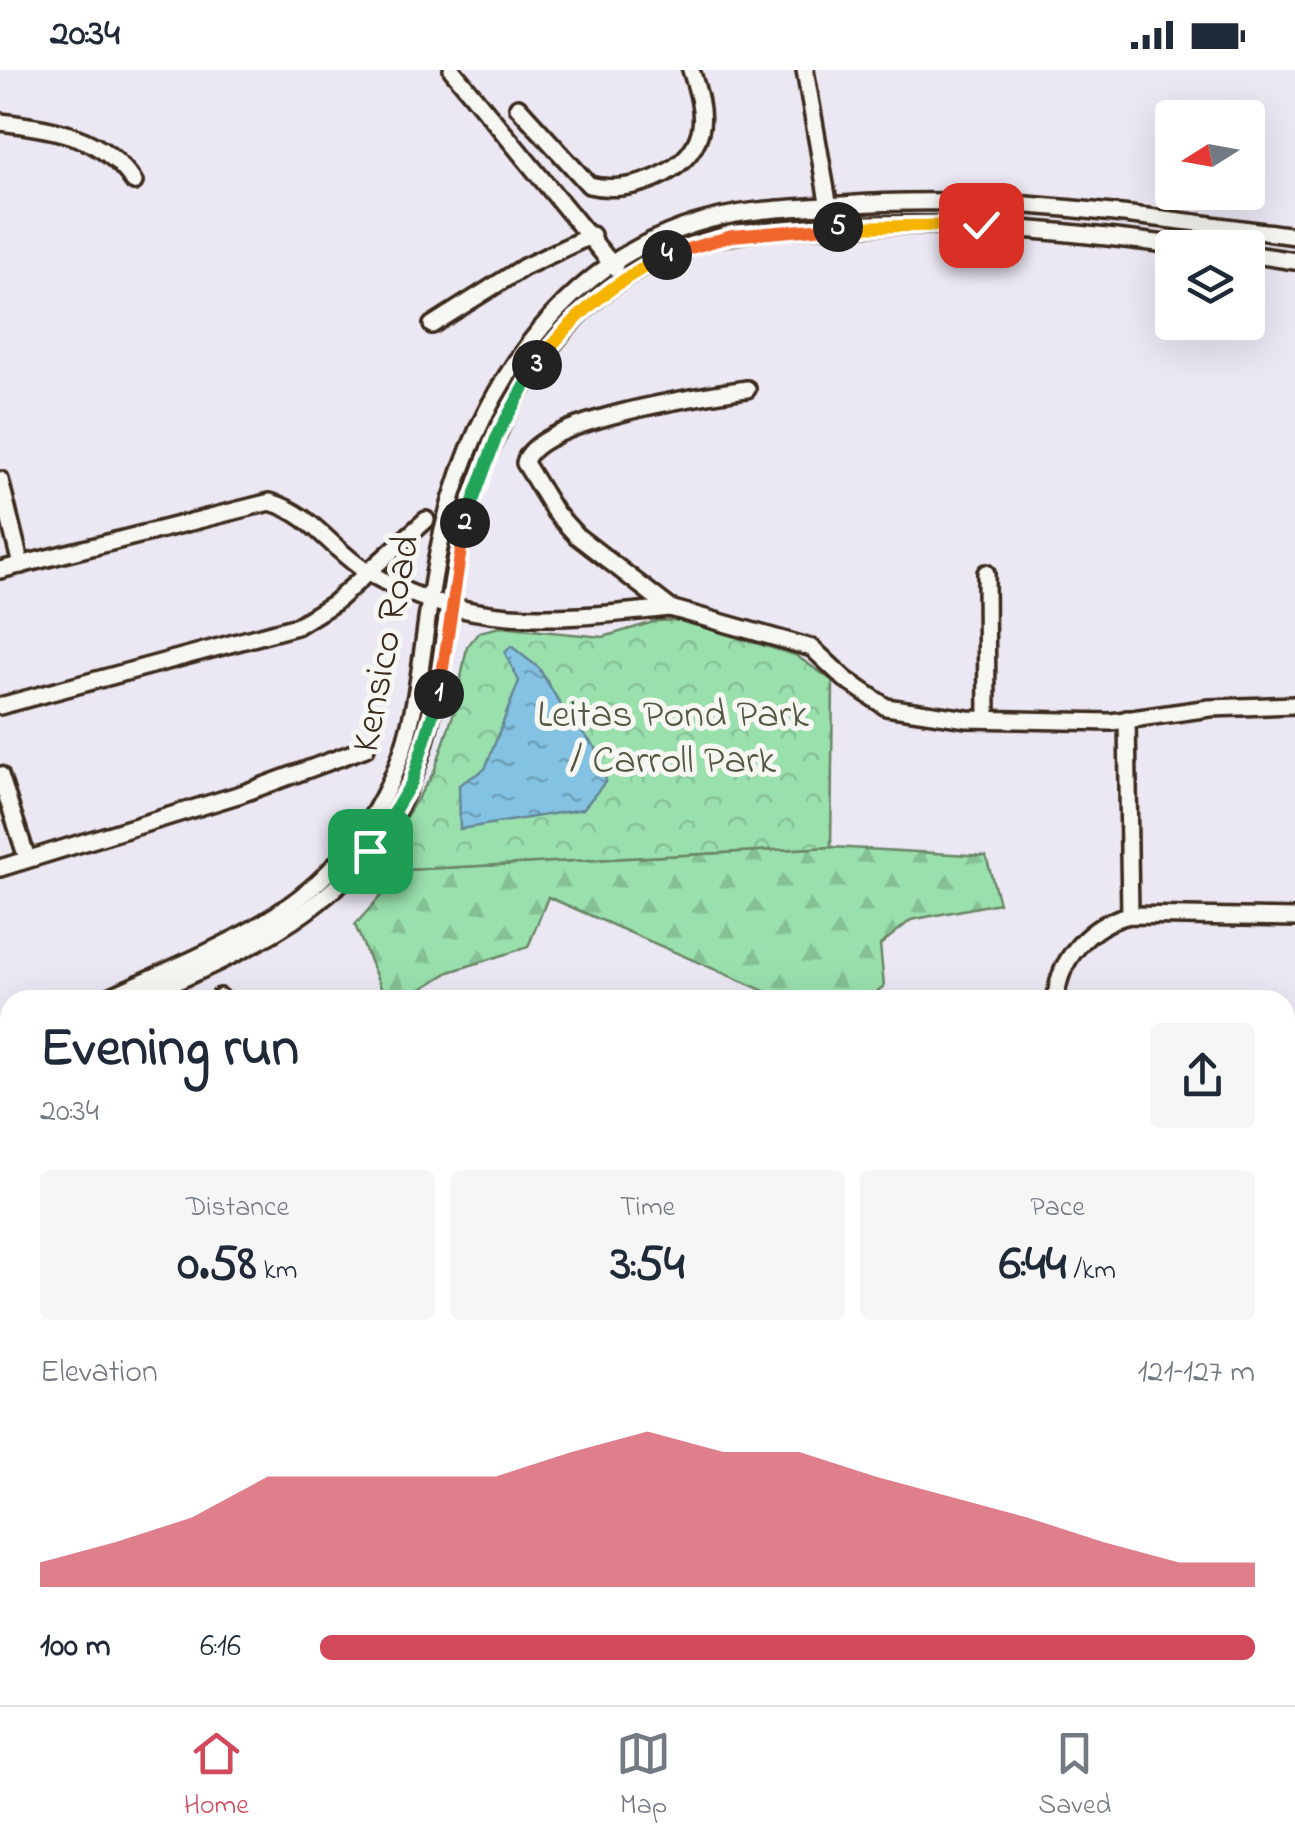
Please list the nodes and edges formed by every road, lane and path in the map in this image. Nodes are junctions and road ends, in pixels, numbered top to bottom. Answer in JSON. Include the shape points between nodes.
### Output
{"nodes":[{"id":1,"x":452,"y":70,"type":"edge"},
{"id":2,"x":691,"y":70,"type":"edge"},
{"id":3,"x":804,"y":70,"type":"edge"},
{"id":4,"x":518,"y":107,"type":"dead end"},
{"id":5,"x":0,"y":122,"type":"edge"},
{"id":6,"x":134,"y":182,"type":"dead end"},
{"id":7,"x":829,"y":206,"type":"junction"},
{"id":8,"x":831,"y":228,"type":"junction"},
{"id":9,"x":592,"y":235,"type":"junction"},
{"id":10,"x":1295,"y":236,"type":"edge"},
{"id":11,"x":1155,"y":242,"type":"edge"},
{"id":12,"x":1265,"y":257,"type":"edge"},
{"id":13,"x":1295,"y":261,"type":"edge"},
{"id":14,"x":612,"y":263,"type":"junction"},
{"id":15,"x":624,"y":279,"type":"junction"},
{"id":16,"x":432,"y":326,"type":"dead end"},
{"id":17,"x":747,"y":389,"type":"dead end"},
{"id":18,"x":0,"y":480,"type":"edge"},
{"id":19,"x":426,"y":520,"type":"dead end"},
{"id":20,"x":20,"y":565,"type":"junction"},
{"id":21,"x":0,"y":570,"type":"edge"},
{"id":22,"x":368,"y":572,"type":"junction"},
{"id":23,"x":986,"y":573,"type":"dead end"},
{"id":24,"x":439,"y":606,"type":"junction"},
{"id":25,"x":670,"y":608,"type":"junction"},
{"id":26,"x":1295,"y":705,"type":"edge"},
{"id":27,"x":0,"y":706,"type":"edge"},
{"id":28,"x":1127,"y":718,"type":"junction"},
{"id":29,"x":987,"y":719,"type":"junction"},
{"id":30,"x":366,"y":748,"type":"dead end"},
{"id":31,"x":0,"y":775,"type":"edge"},
{"id":32,"x":26,"y":858,"type":"junction"},
{"id":33,"x":0,"y":868,"type":"edge"},
{"id":34,"x":1130,"y":915,"type":"junction"},
{"id":35,"x":1295,"y":918,"type":"edge"},
{"id":36,"x":123,"y":990,"type":"edge"},
{"id":37,"x":156,"y":990,"type":"edge"},
{"id":38,"x":1057,"y":990,"type":"edge"}],
"edges":[{"from":1,"to":9,"type":"street"},
{"from":2,"to":4,"type":"street","via":[[702,124],[696,145],[666,172],[622,188],[588,185]]},
{"from":3,"to":7,"type":"street"},
{"from":5,"to":6,"type":"street","via":[[85,140],[105,150]]},
{"from":7,"to":8,"type":"street"},
{"from":7,"to":10,"type":"street","name":"Kensico Road","via":[[983,200]]},
{"from":7,"to":14,"type":"street","name":"Kensico Road","via":[[708,220]]},
{"from":8,"to":11,"type":"street","name":"Kensico Road","via":[[940,223]]},
{"from":8,"to":15,"type":"street","name":"Kensico Road","via":[[712,240]]},
{"from":9,"to":14,"type":"street"},
{"from":9,"to":16,"type":"street","via":[[524,267]]},
{"from":12,"to":13,"type":"street"},
{"from":14,"to":15,"type":"street"},
{"from":14,"to":24,"type":"street","name":"Kensico Road","via":[[545,322],[488,411],[449,508]]},
{"from":15,"to":24,"type":"street","name":"Kensico Road","via":[[554,342],[510,408]]},
{"from":17,"to":25,"type":"street","via":[[610,414],[527,454],[525,462],[555,512],[577,536]]},
{"from":18,"to":20,"type":"street"},
{"from":19,"to":22,"type":"street"},
{"from":20,"to":21,"type":"street"},
{"from":20,"to":22,"type":"street","via":[[270,502],[303,515]]},
{"from":22,"to":24,"type":"street"},
{"from":22,"to":27,"type":"street","via":[[296,626]]},
{"from":23,"to":29,"type":"street"},
{"from":24,"to":25,"type":"street","via":[[556,619]]},
{"from":24,"to":36,"type":"street","name":"Kensico Road","via":[[406,746],[386,794],[349,849],[269,919]]},
{"from":24,"to":37,"type":"street","name":"Kensico Road","via":[[439,693],[426,745],[406,795],[370,851],[292,923]]},
{"from":25,"to":29,"type":"street","via":[[812,648],[886,707]]},
{"from":26,"to":28,"type":"street"},
{"from":28,"to":29,"type":"street"},
{"from":28,"to":34,"type":"street"},
{"from":30,"to":32,"type":"street"},
{"from":31,"to":32,"type":"street"},
{"from":32,"to":33,"type":"street"},
{"from":34,"to":35,"type":"street"},
{"from":34,"to":38,"type":"street","via":[[1102,926],[1067,959]]}]}
